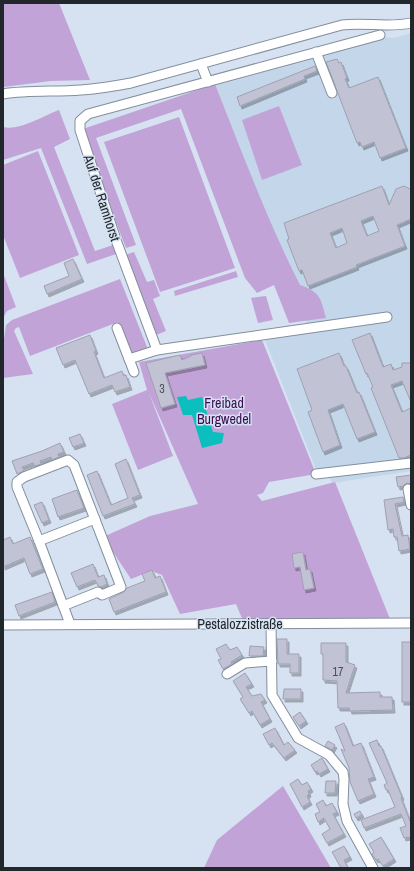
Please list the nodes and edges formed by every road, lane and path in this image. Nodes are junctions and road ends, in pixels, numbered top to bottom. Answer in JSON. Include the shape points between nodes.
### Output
{"nodes":[{"id":1,"x":411,"y":23,"type":"edge"},
{"id":2,"x":380,"y":35,"type":"dead end"},
{"id":3,"x":316,"y":52,"type":"junction"},
{"id":4,"x":201,"y":64,"type":"junction"},
{"id":5,"x":208,"y":82,"type":"junction"},
{"id":6,"x":332,"y":93,"type":"dead end"},
{"id":7,"x":3,"y":94,"type":"edge"},
{"id":8,"x":387,"y":316,"type":"dead end"},
{"id":9,"x":117,"y":328,"type":"dead end"},
{"id":10,"x":157,"y":350,"type":"junction"},
{"id":11,"x":129,"y":359,"type":"junction"},
{"id":12,"x":134,"y":372,"type":"dead end"},
{"id":13,"x":411,"y":463,"type":"edge"},
{"id":14,"x":316,"y":474,"type":"dead end"},
{"id":15,"x":408,"y":489,"type":"dead end"},
{"id":16,"x":411,"y":505,"type":"edge"},
{"id":17,"x":95,"y":519,"type":"junction"},
{"id":18,"x":39,"y":541,"type":"junction"},
{"id":19,"x":63,"y":606,"type":"junction"},
{"id":20,"x":271,"y":623,"type":"junction"},
{"id":21,"x":70,"y":624,"type":"junction"},
{"id":22,"x":411,"y":624,"type":"edge"},
{"id":23,"x":3,"y":625,"type":"edge"},
{"id":24,"x":272,"y":661,"type":"junction"},
{"id":25,"x":227,"y":674,"type":"dead end"},
{"id":26,"x":373,"y":868,"type":"edge"}],
"edges":[{"from":1,"to":4,"type":"street","via":[[342,26]]},
{"from":2,"to":3,"type":"street","name":"Auf der Ramhorst"},
{"from":3,"to":5,"type":"street","name":"Auf der Ramhorst"},
{"from":3,"to":6,"type":"street"},
{"from":4,"to":5,"type":"street"},
{"from":4,"to":7,"type":"street","via":[[106,88]]},
{"from":5,"to":10,"type":"street","name":"Auf der Ramhorst","via":[[88,114],[80,121],[80,130],[116,240]]},
{"from":8,"to":10,"type":"street"},
{"from":9,"to":11,"type":"street"},
{"from":10,"to":11,"type":"street"},
{"from":11,"to":12,"type":"street"},
{"from":13,"to":14,"type":"street"},
{"from":15,"to":16,"type":"street"},
{"from":17,"to":18,"type":"street"},
{"from":17,"to":18,"type":"street","via":[[71,462],[65,461],[24,476],[17,482],[17,487]]},
{"from":17,"to":19,"type":"street","via":[[121,587],[102,595],[98,592]]},
{"from":18,"to":19,"type":"street"},
{"from":19,"to":21,"type":"street"},
{"from":20,"to":21,"type":"street","name":"Pestalozzistraße"},
{"from":20,"to":22,"type":"street","name":"Pestalozzistraße"},
{"from":20,"to":24,"type":"street"},
{"from":21,"to":23,"type":"street","name":"Pestalozzistraße"},
{"from":24,"to":25,"type":"street","via":[[245,663]]},
{"from":24,"to":26,"type":"street","via":[[272,695],[298,738],[329,755],[343,772],[343,804],[347,821]]}]}
